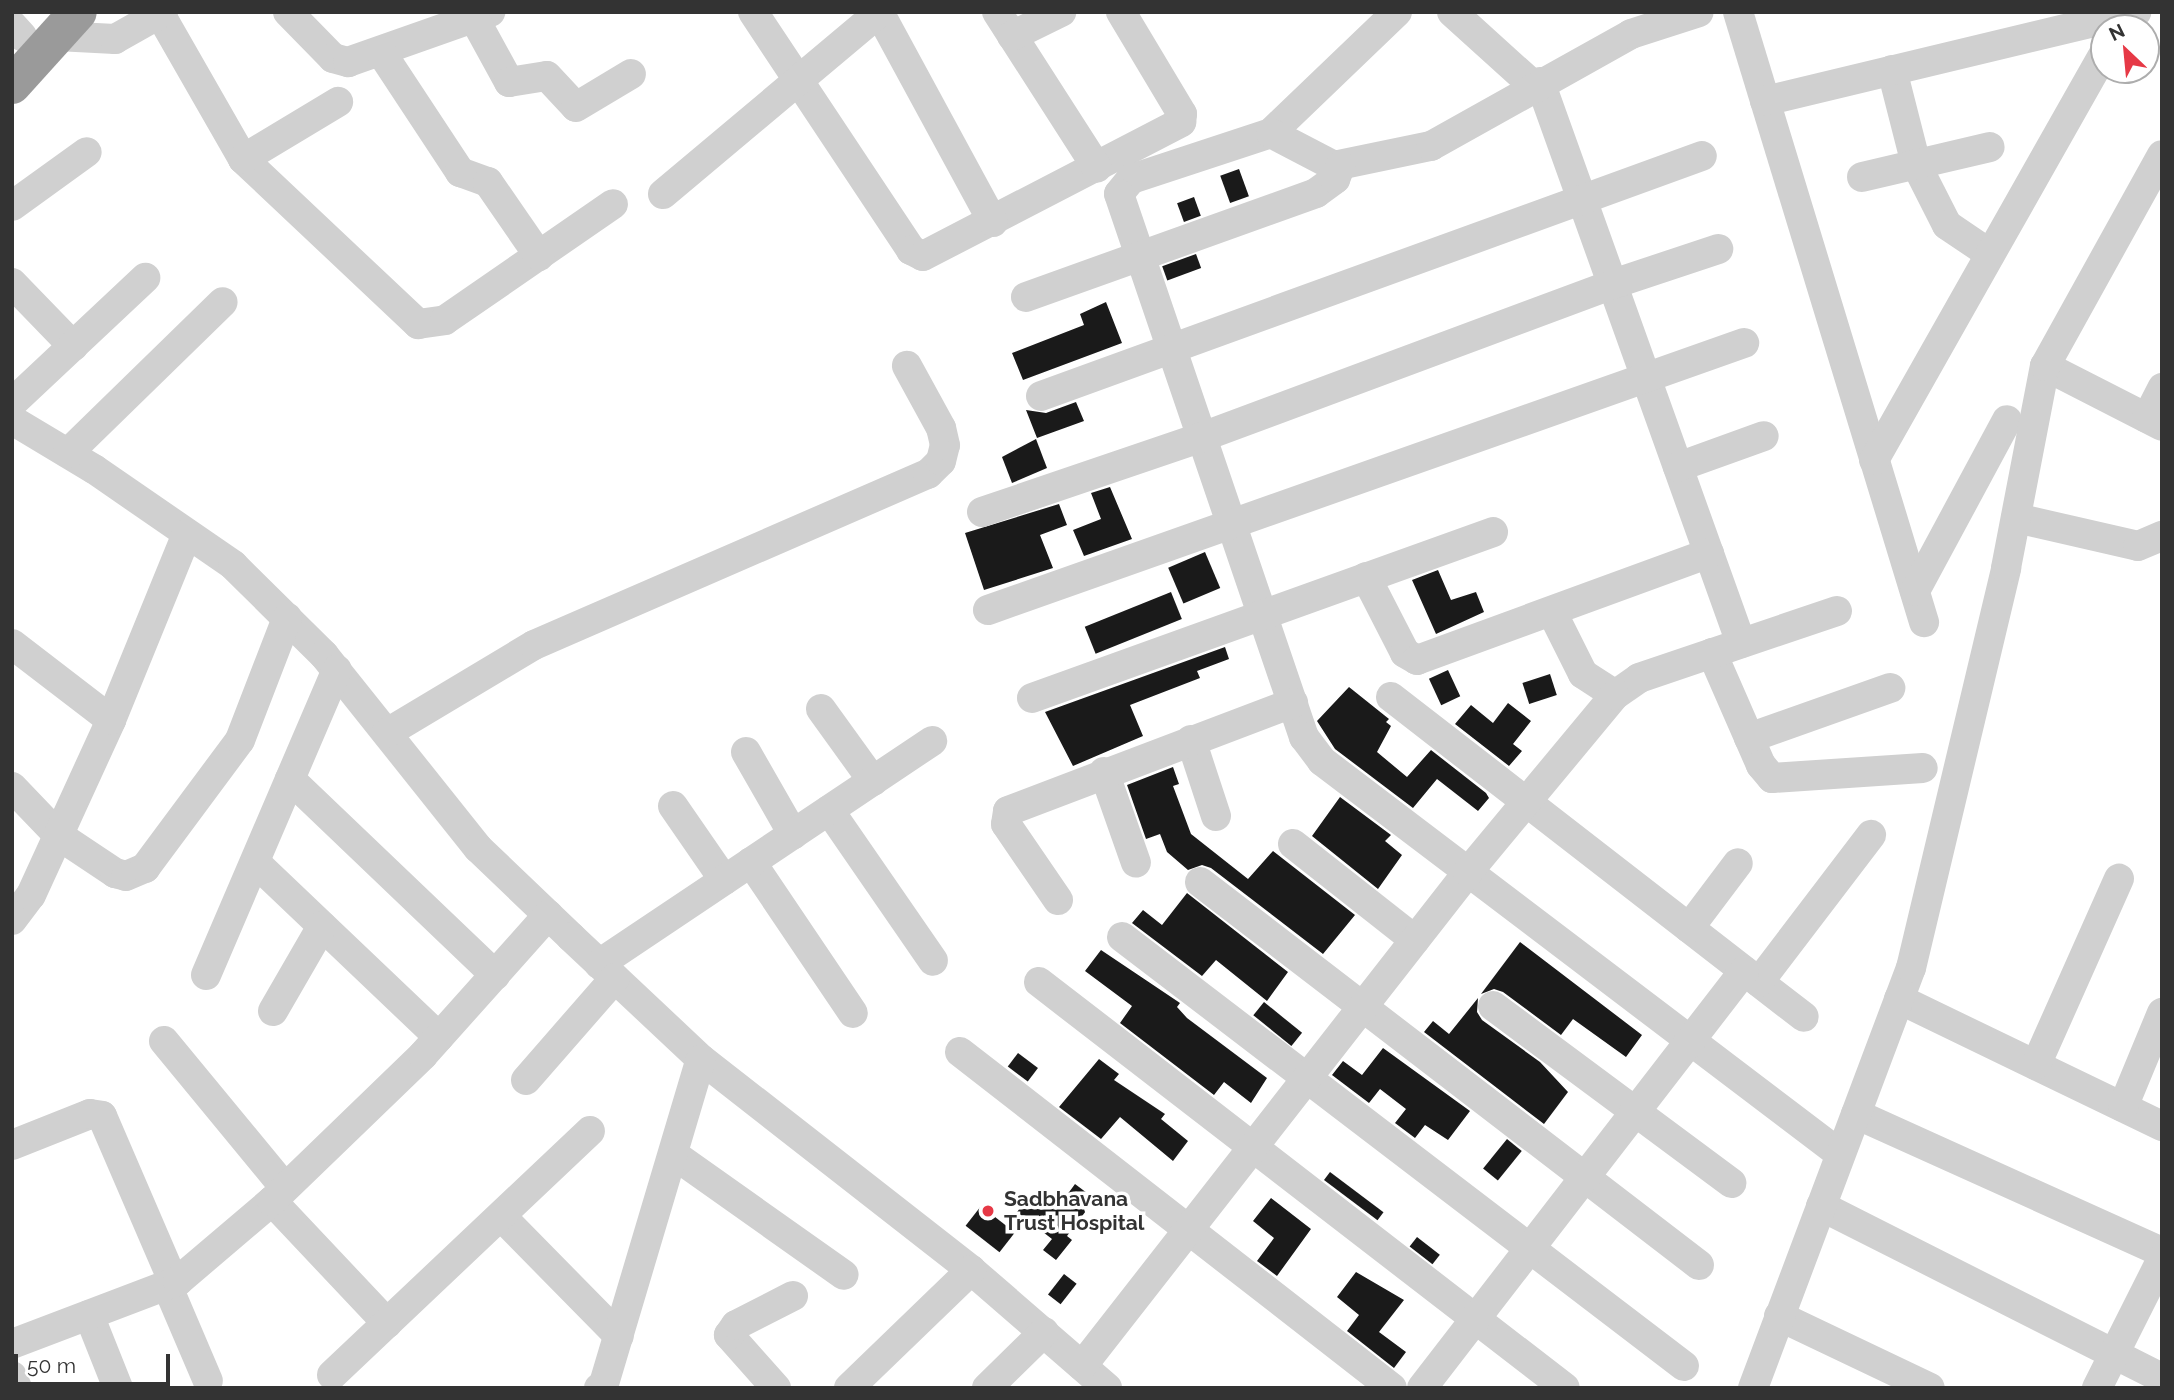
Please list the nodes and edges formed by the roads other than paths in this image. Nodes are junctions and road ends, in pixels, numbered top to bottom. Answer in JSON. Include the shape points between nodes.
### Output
{"nodes":[{"id":1,"x":288,"y":12,"type":"edge"},
{"id":2,"x":753,"y":12,"type":"edge"},
{"id":3,"x":879,"y":12,"type":"edge"},
{"id":4,"x":1061,"y":12,"type":"edge"},
{"id":5,"x":1121,"y":12,"type":"edge"},
{"id":6,"x":1397,"y":12,"type":"edge"},
{"id":7,"x":1452,"y":12,"type":"edge"},
{"id":8,"x":1699,"y":12,"type":"edge"},
{"id":9,"x":1738,"y":12,"type":"edge"},
{"id":10,"x":161,"y":13,"type":"edge"},
{"id":11,"x":482,"y":15,"type":"edge"},
{"id":12,"x":1004,"y":24,"type":"edge"},
{"id":13,"x":2090,"y":26,"type":"edge"},
{"id":14,"x":37,"y":28,"type":"edge"},
{"id":15,"x":381,"y":52,"type":"junction"},
{"id":16,"x":1892,"y":70,"type":"junction"},
{"id":17,"x":631,"y":74,"type":"dead end"},
{"id":18,"x":2090,"y":78,"type":"edge"},
{"id":19,"x":796,"y":82,"type":"junction"},
{"id":20,"x":1537,"y":84,"type":"junction"},
{"id":21,"x":12,"y":85,"type":"edge"},
{"id":22,"x":1765,"y":101,"type":"junction"},
{"id":23,"x":338,"y":102,"type":"dead end"},
{"id":24,"x":1271,"y":132,"type":"junction"},
{"id":25,"x":1990,"y":146,"type":"dead end"},
{"id":26,"x":87,"y":152,"type":"dead end"},
{"id":27,"x":2162,"y":155,"type":"edge"},
{"id":28,"x":1702,"y":156,"type":"dead end"},
{"id":29,"x":243,"y":159,"type":"junction"},
{"id":30,"x":1916,"y":164,"type":"junction"},
{"id":31,"x":1341,"y":165,"type":"junction"},
{"id":32,"x":1097,"y":168,"type":"junction"},
{"id":33,"x":1862,"y":177,"type":"dead end"},
{"id":34,"x":663,"y":194,"type":"dead end"},
{"id":35,"x":1582,"y":198,"type":"junction"},
{"id":36,"x":612,"y":204,"type":"dead end"},
{"id":37,"x":12,"y":206,"type":"edge"},
{"id":38,"x":993,"y":222,"type":"junction"},
{"id":39,"x":1718,"y":249,"type":"dead end"},
{"id":40,"x":1990,"y":254,"type":"junction"},
{"id":41,"x":539,"y":256,"type":"junction"},
{"id":42,"x":1141,"y":256,"type":"junction"},
{"id":43,"x":145,"y":278,"type":"dead end"},
{"id":44,"x":12,"y":283,"type":"edge"},
{"id":45,"x":1612,"y":284,"type":"junction"},
{"id":46,"x":1026,"y":297,"type":"dead end"},
{"id":47,"x":223,"y":302,"type":"dead end"},
{"id":48,"x":1744,"y":343,"type":"dead end"},
{"id":49,"x":72,"y":346,"type":"junction"},
{"id":50,"x":1172,"y":349,"type":"junction"},
{"id":51,"x":907,"y":366,"type":"dead end"},
{"id":52,"x":2045,"y":366,"type":"junction"},
{"id":53,"x":1645,"y":374,"type":"junction"},
{"id":54,"x":2162,"y":388,"type":"edge"},
{"id":55,"x":1041,"y":396,"type":"dead end"},
{"id":56,"x":12,"y":403,"type":"edge"},
{"id":57,"x":12,"y":420,"type":"edge"},
{"id":58,"x":2007,"y":420,"type":"dead end"},
{"id":59,"x":2155,"y":422,"type":"edge"},
{"id":60,"x":1764,"y":436,"type":"dead end"},
{"id":61,"x":1202,"y":437,"type":"junction"},
{"id":62,"x":68,"y":453,"type":"junction"},
{"id":63,"x":1874,"y":460,"type":"junction"},
{"id":64,"x":1678,"y":467,"type":"junction"},
{"id":65,"x":982,"y":512,"type":"dead end"},
{"id":66,"x":2016,"y":518,"type":"junction"},
{"id":67,"x":1233,"y":526,"type":"junction"},
{"id":68,"x":1493,"y":532,"type":"dead end"},
{"id":69,"x":187,"y":534,"type":"junction"},
{"id":70,"x":2162,"y":536,"type":"edge"},
{"id":71,"x":1709,"y":554,"type":"junction"},
{"id":72,"x":1366,"y":577,"type":"junction"},
{"id":73,"x":1914,"y":591,"type":"junction"},
{"id":74,"x":988,"y":610,"type":"dead end"},
{"id":75,"x":1837,"y":611,"type":"dead end"},
{"id":76,"x":1552,"y":612,"type":"junction"},
{"id":77,"x":1263,"y":614,"type":"junction"},
{"id":78,"x":287,"y":618,"type":"junction"},
{"id":79,"x":1924,"y":622,"type":"dead end"},
{"id":80,"x":12,"y":643,"type":"edge"},
{"id":81,"x":1741,"y":643,"type":"junction"},
{"id":82,"x":1712,"y":653,"type":"junction"},
{"id":83,"x":337,"y":670,"type":"junction"},
{"id":84,"x":1890,"y":688,"type":"dead end"},
{"id":85,"x":1615,"y":695,"type":"junction"},
{"id":86,"x":1391,"y":697,"type":"dead end"},
{"id":87,"x":1032,"y":698,"type":"dead end"},
{"id":88,"x":1293,"y":703,"type":"junction"},
{"id":89,"x":821,"y":709,"type":"dead end"},
{"id":90,"x":111,"y":720,"type":"junction"},
{"id":91,"x":387,"y":733,"type":"junction"},
{"id":92,"x":1749,"y":738,"type":"junction"},
{"id":93,"x":1191,"y":740,"type":"junction"},
{"id":94,"x":932,"y":741,"type":"dead end"},
{"id":95,"x":746,"y":752,"type":"dead end"},
{"id":96,"x":1923,"y":768,"type":"dead end"},
{"id":97,"x":1104,"y":772,"type":"junction"},
{"id":98,"x":290,"y":779,"type":"junction"},
{"id":99,"x":873,"y":781,"type":"junction"},
{"id":100,"x":12,"y":787,"type":"edge"},
{"id":101,"x":1527,"y":801,"type":"junction"},
{"id":102,"x":673,"y":806,"type":"dead end"},
{"id":103,"x":829,"y":810,"type":"junction"},
{"id":104,"x":1216,"y":816,"type":"dead end"},
{"id":105,"x":793,"y":834,"type":"junction"},
{"id":106,"x":58,"y":835,"type":"junction"},
{"id":107,"x":1871,"y":835,"type":"dead end"},
{"id":108,"x":1293,"y":844,"type":"dead end"},
{"id":109,"x":255,"y":862,"type":"junction"},
{"id":110,"x":751,"y":862,"type":"junction"},
{"id":111,"x":1136,"y":863,"type":"dead end"},
{"id":112,"x":1738,"y":863,"type":"dead end"},
{"id":113,"x":1468,"y":872,"type":"junction"},
{"id":114,"x":2119,"y":879,"type":"dead end"},
{"id":115,"x":724,"y":880,"type":"junction"},
{"id":116,"x":1200,"y":882,"type":"dead end"},
{"id":117,"x":1058,"y":900,"type":"dead end"},
{"id":118,"x":548,"y":915,"type":"junction"},
{"id":119,"x":12,"y":920,"type":"edge"},
{"id":120,"x":322,"y":926,"type":"junction"},
{"id":121,"x":1689,"y":928,"type":"junction"},
{"id":122,"x":1122,"y":937,"type":"dead end"},
{"id":123,"x":1415,"y":940,"type":"junction"},
{"id":124,"x":933,"y":961,"type":"dead end"},
{"id":125,"x":607,"y":971,"type":"junction"},
{"id":126,"x":206,"y":975,"type":"dead end"},
{"id":127,"x":495,"y":975,"type":"junction"},
{"id":128,"x":1751,"y":976,"type":"junction"},
{"id":129,"x":1040,"y":982,"type":"dead end"},
{"id":130,"x":1899,"y":999,"type":"junction"},
{"id":131,"x":1493,"y":1006,"type":"dead end"},
{"id":132,"x":1362,"y":1007,"type":"junction"},
{"id":133,"x":273,"y":1011,"type":"dead end"},
{"id":134,"x":853,"y":1013,"type":"dead end"},
{"id":135,"x":2162,"y":1013,"type":"edge"},
{"id":136,"x":1804,"y":1017,"type":"dead end"},
{"id":137,"x":439,"y":1037,"type":"junction"},
{"id":138,"x":164,"y":1041,"type":"dead end"},
{"id":139,"x":1690,"y":1041,"type":"junction"},
{"id":140,"x":960,"y":1052,"type":"dead end"},
{"id":141,"x":701,"y":1059,"type":"junction"},
{"id":142,"x":2036,"y":1065,"type":"junction"},
{"id":143,"x":1308,"y":1077,"type":"junction"},
{"id":144,"x":526,"y":1080,"type":"dead end"},
{"id":145,"x":2123,"y":1107,"type":"junction"},
{"id":146,"x":1636,"y":1111,"type":"junction"},
{"id":147,"x":1856,"y":1114,"type":"junction"},
{"id":148,"x":2162,"y":1126,"type":"edge"},
{"id":149,"x":590,"y":1131,"type":"dead end"},
{"id":150,"x":12,"y":1145,"type":"edge"},
{"id":151,"x":1253,"y":1147,"type":"junction"},
{"id":152,"x":673,"y":1153,"type":"junction"},
{"id":153,"x":1840,"y":1154,"type":"junction"},
{"id":154,"x":1583,"y":1180,"type":"junction"},
{"id":155,"x":1731,"y":1183,"type":"dead end"},
{"id":156,"x":279,"y":1195,"type":"junction"},
{"id":157,"x":1821,"y":1206,"type":"junction"},
{"id":158,"x":500,"y":1216,"type":"junction"},
{"id":159,"x":1188,"y":1230,"type":"junction"},
{"id":160,"x":1531,"y":1247,"type":"junction"},
{"id":161,"x":2162,"y":1252,"type":"edge"},
{"id":162,"x":2162,"y":1259,"type":"edge"},
{"id":163,"x":1699,"y":1265,"type":"dead end"},
{"id":164,"x":971,"y":1270,"type":"junction"},
{"id":165,"x":844,"y":1275,"type":"dead end"},
{"id":166,"x":171,"y":1284,"type":"junction"},
{"id":167,"x":793,"y":1296,"type":"dead end"},
{"id":168,"x":89,"y":1315,"type":"junction"},
{"id":169,"x":1779,"y":1317,"type":"junction"},
{"id":170,"x":1476,"y":1318,"type":"junction"},
{"id":171,"x":387,"y":1323,"type":"junction"},
{"id":172,"x":1044,"y":1332,"type":"junction"},
{"id":173,"x":619,"y":1336,"type":"junction"},
{"id":174,"x":12,"y":1345,"type":"edge"},
{"id":175,"x":2115,"y":1354,"type":"junction"},
{"id":176,"x":1082,"y":1366,"type":"junction"},
{"id":177,"x":1684,"y":1366,"type":"dead end"},
{"id":178,"x":332,"y":1375,"type":"dead end"},
{"id":179,"x":12,"y":1376,"type":"edge"},
{"id":180,"x":2162,"y":1378,"type":"edge"},
{"id":181,"x":208,"y":1381,"type":"dead end"},
{"id":182,"x":609,"y":1384,"type":"edge"},
{"id":183,"x":17,"y":1388,"type":"edge"},
{"id":184,"x":118,"y":1388,"type":"edge"},
{"id":185,"x":776,"y":1388,"type":"edge"},
{"id":186,"x":849,"y":1388,"type":"edge"},
{"id":187,"x":987,"y":1388,"type":"edge"},
{"id":188,"x":1107,"y":1388,"type":"edge"},
{"id":189,"x":1392,"y":1388,"type":"edge"},
{"id":190,"x":1422,"y":1388,"type":"edge"},
{"id":191,"x":1565,"y":1388,"type":"edge"},
{"id":192,"x":1753,"y":1388,"type":"edge"},
{"id":193,"x":1930,"y":1388,"type":"edge"},
{"id":194,"x":2097,"y":1388,"type":"edge"}],
"edges":[{"from":1,"to":15,"type":"street","via":[[340,61]]},
{"from":2,"to":19,"type":"street"},
{"from":3,"to":19,"type":"street"},
{"from":3,"to":38,"type":"street"},
{"from":4,"to":12,"type":"street"},
{"from":5,"to":32,"type":"street","via":[[1182,118],[1178,125]]},
{"from":6,"to":24,"type":"street"},
{"from":7,"to":20,"type":"street"},
{"from":8,"to":20,"type":"street","via":[[1631,34]]},
{"from":9,"to":22,"type":"street"},
{"from":10,"to":14,"type":"street","via":[[115,39]]},
{"from":10,"to":29,"type":"street"},
{"from":11,"to":15,"type":"street"},
{"from":11,"to":17,"type":"street","via":[[509,82],[547,76],[576,107]]},
{"from":12,"to":32,"type":"street"},
{"from":13,"to":16,"type":"street"},
{"from":14,"to":21,"type":"highway"},
{"from":15,"to":41,"type":"street","via":[[460,172],[488,182]]},
{"from":16,"to":22,"type":"street"},
{"from":16,"to":30,"type":"street"},
{"from":18,"to":40,"type":"street"},
{"from":19,"to":34,"type":"street"},
{"from":19,"to":38,"type":"street","via":[[916,255],[929,254]]},
{"from":20,"to":31,"type":"street","via":[[1431,146]]},
{"from":20,"to":35,"type":"street"},
{"from":22,"to":63,"type":"street"},
{"from":23,"to":29,"type":"street"},
{"from":24,"to":31,"type":"street"},
{"from":24,"to":42,"type":"street","via":[[1131,179],[1120,187]]},
{"from":25,"to":30,"type":"street"},
{"from":26,"to":37,"type":"street"},
{"from":27,"to":52,"type":"street"},
{"from":28,"to":35,"type":"street"},
{"from":29,"to":41,"type":"street","via":[[418,324],[445,320]]},
{"from":30,"to":33,"type":"street"},
{"from":30,"to":40,"type":"street","via":[[1947,225]]},
{"from":31,"to":42,"type":"street","via":[[1335,179],[1316,193]]},
{"from":32,"to":38,"type":"street"},
{"from":35,"to":45,"type":"street"},
{"from":35,"to":50,"type":"street"},
{"from":36,"to":41,"type":"street"},
{"from":39,"to":45,"type":"street"},
{"from":40,"to":63,"type":"street"},
{"from":42,"to":46,"type":"street"},
{"from":42,"to":50,"type":"street"},
{"from":43,"to":49,"type":"street"},
{"from":44,"to":49,"type":"street"},
{"from":45,"to":53,"type":"street"},
{"from":45,"to":61,"type":"street"},
{"from":47,"to":62,"type":"street"},
{"from":48,"to":53,"type":"street"},
{"from":49,"to":56,"type":"street"},
{"from":50,"to":55,"type":"street"},
{"from":50,"to":61,"type":"street"},
{"from":51,"to":91,"type":"street","via":[[946,445],[941,461],[928,474],[534,645]]},
{"from":52,"to":59,"type":"street"},
{"from":52,"to":66,"type":"street"},
{"from":53,"to":64,"type":"street"},
{"from":53,"to":67,"type":"street"},
{"from":54,"to":59,"type":"street"},
{"from":57,"to":62,"type":"street"},
{"from":58,"to":73,"type":"street"},
{"from":60,"to":64,"type":"street"},
{"from":61,"to":65,"type":"street"},
{"from":61,"to":67,"type":"street"},
{"from":62,"to":69,"type":"street"},
{"from":63,"to":73,"type":"street"},
{"from":64,"to":71,"type":"street"},
{"from":66,"to":70,"type":"street","via":[[2138,546]]},
{"from":66,"to":130,"type":"street","via":[[1914,955]]},
{"from":67,"to":74,"type":"street"},
{"from":67,"to":77,"type":"street"},
{"from":68,"to":72,"type":"street"},
{"from":69,"to":78,"type":"street","via":[[233,565]]},
{"from":69,"to":90,"type":"street"},
{"from":71,"to":76,"type":"street"},
{"from":71,"to":81,"type":"street"},
{"from":72,"to":76,"type":"street","via":[[1405,653],[1417,660]]},
{"from":72,"to":77,"type":"street"},
{"from":73,"to":79,"type":"street"},
{"from":75,"to":81,"type":"street"},
{"from":76,"to":85,"type":"street","via":[[1583,674]]},
{"from":77,"to":87,"type":"street"},
{"from":77,"to":88,"type":"street"},
{"from":78,"to":83,"type":"street"},
{"from":78,"to":106,"type":"street","via":[[240,740],[145,868],[126,876],[115,873]]},
{"from":80,"to":90,"type":"street"},
{"from":81,"to":82,"type":"street"},
{"from":82,"to":85,"type":"street","via":[[1639,678]]},
{"from":82,"to":92,"type":"street"},
{"from":83,"to":91,"type":"street"},
{"from":83,"to":98,"type":"street"},
{"from":84,"to":92,"type":"street"},
{"from":85,"to":101,"type":"street"},
{"from":86,"to":101,"type":"street"},
{"from":88,"to":93,"type":"street"},
{"from":88,"to":113,"type":"street","via":[[1304,737],[1322,761]]},
{"from":89,"to":99,"type":"street"},
{"from":90,"to":106,"type":"street"},
{"from":91,"to":118,"type":"street","via":[[478,848]]},
{"from":92,"to":96,"type":"street","via":[[1766,772],[1780,780]]},
{"from":93,"to":97,"type":"street"},
{"from":93,"to":104,"type":"street"},
{"from":94,"to":99,"type":"street"},
{"from":95,"to":105,"type":"street"},
{"from":97,"to":111,"type":"street"},
{"from":97,"to":117,"type":"street","via":[[1014,806],[1006,817]]},
{"from":98,"to":109,"type":"street"},
{"from":98,"to":127,"type":"street"},
{"from":99,"to":103,"type":"street"},
{"from":100,"to":106,"type":"street"},
{"from":101,"to":113,"type":"street"},
{"from":101,"to":121,"type":"street"},
{"from":102,"to":115,"type":"street"},
{"from":103,"to":105,"type":"street"},
{"from":103,"to":124,"type":"street"},
{"from":105,"to":110,"type":"street"},
{"from":106,"to":119,"type":"street","via":[[31,895]]},
{"from":107,"to":128,"type":"street"},
{"from":108,"to":123,"type":"street"},
{"from":109,"to":120,"type":"street"},
{"from":109,"to":126,"type":"street"},
{"from":110,"to":115,"type":"street"},
{"from":110,"to":134,"type":"street"},
{"from":112,"to":121,"type":"street"},
{"from":113,"to":123,"type":"street"},
{"from":113,"to":139,"type":"street"},
{"from":114,"to":142,"type":"street"},
{"from":115,"to":125,"type":"street"},
{"from":116,"to":132,"type":"street"},
{"from":118,"to":125,"type":"street"},
{"from":118,"to":127,"type":"street"},
{"from":120,"to":133,"type":"street"},
{"from":120,"to":137,"type":"street"},
{"from":121,"to":128,"type":"street"},
{"from":122,"to":143,"type":"street"},
{"from":123,"to":132,"type":"street"},
{"from":125,"to":141,"type":"street"},
{"from":125,"to":144,"type":"street"},
{"from":127,"to":137,"type":"street"},
{"from":128,"to":136,"type":"street"},
{"from":128,"to":139,"type":"street"},
{"from":129,"to":151,"type":"street"},
{"from":130,"to":142,"type":"street"},
{"from":130,"to":147,"type":"street"},
{"from":131,"to":146,"type":"street"},
{"from":132,"to":143,"type":"street"},
{"from":132,"to":154,"type":"street"},
{"from":135,"to":145,"type":"street"},
{"from":137,"to":156,"type":"street"},
{"from":138,"to":156,"type":"street"},
{"from":139,"to":146,"type":"street"},
{"from":139,"to":153,"type":"street"},
{"from":140,"to":159,"type":"street"},
{"from":141,"to":152,"type":"street"},
{"from":141,"to":164,"type":"street"},
{"from":142,"to":145,"type":"street"},
{"from":143,"to":151,"type":"street"},
{"from":143,"to":160,"type":"street"},
{"from":145,"to":148,"type":"street"},
{"from":146,"to":154,"type":"street"},
{"from":146,"to":155,"type":"street"},
{"from":147,"to":153,"type":"street"},
{"from":147,"to":161,"type":"street"},
{"from":149,"to":158,"type":"street"},
{"from":150,"to":166,"type":"street","via":[[90,1114],[102,1116]]},
{"from":151,"to":159,"type":"street"},
{"from":151,"to":170,"type":"street"},
{"from":152,"to":165,"type":"street"},
{"from":152,"to":173,"type":"street"},
{"from":153,"to":157,"type":"street"},
{"from":154,"to":160,"type":"street"},
{"from":154,"to":163,"type":"street"},
{"from":156,"to":166,"type":"street"},
{"from":156,"to":171,"type":"street"},
{"from":157,"to":169,"type":"street"},
{"from":157,"to":175,"type":"street"},
{"from":158,"to":171,"type":"street"},
{"from":158,"to":173,"type":"street"},
{"from":159,"to":176,"type":"street"},
{"from":159,"to":189,"type":"street"},
{"from":160,"to":170,"type":"street"},
{"from":160,"to":177,"type":"street"},
{"from":162,"to":175,"type":"street"},
{"from":164,"to":172,"type":"street"},
{"from":164,"to":186,"type":"street"},
{"from":166,"to":168,"type":"street"},
{"from":166,"to":181,"type":"street"},
{"from":167,"to":185,"type":"street","via":[[736,1325],[729,1335]]},
{"from":168,"to":174,"type":"street"},
{"from":168,"to":184,"type":"street"},
{"from":169,"to":192,"type":"street"},
{"from":169,"to":193,"type":"street"},
{"from":170,"to":190,"type":"street"},
{"from":170,"to":191,"type":"street"},
{"from":171,"to":178,"type":"street"},
{"from":172,"to":176,"type":"street"},
{"from":172,"to":187,"type":"street"},
{"from":173,"to":182,"type":"street"},
{"from":175,"to":180,"type":"street"},
{"from":175,"to":194,"type":"street"},
{"from":176,"to":188,"type":"street"},
{"from":179,"to":183,"type":"street"}]}
